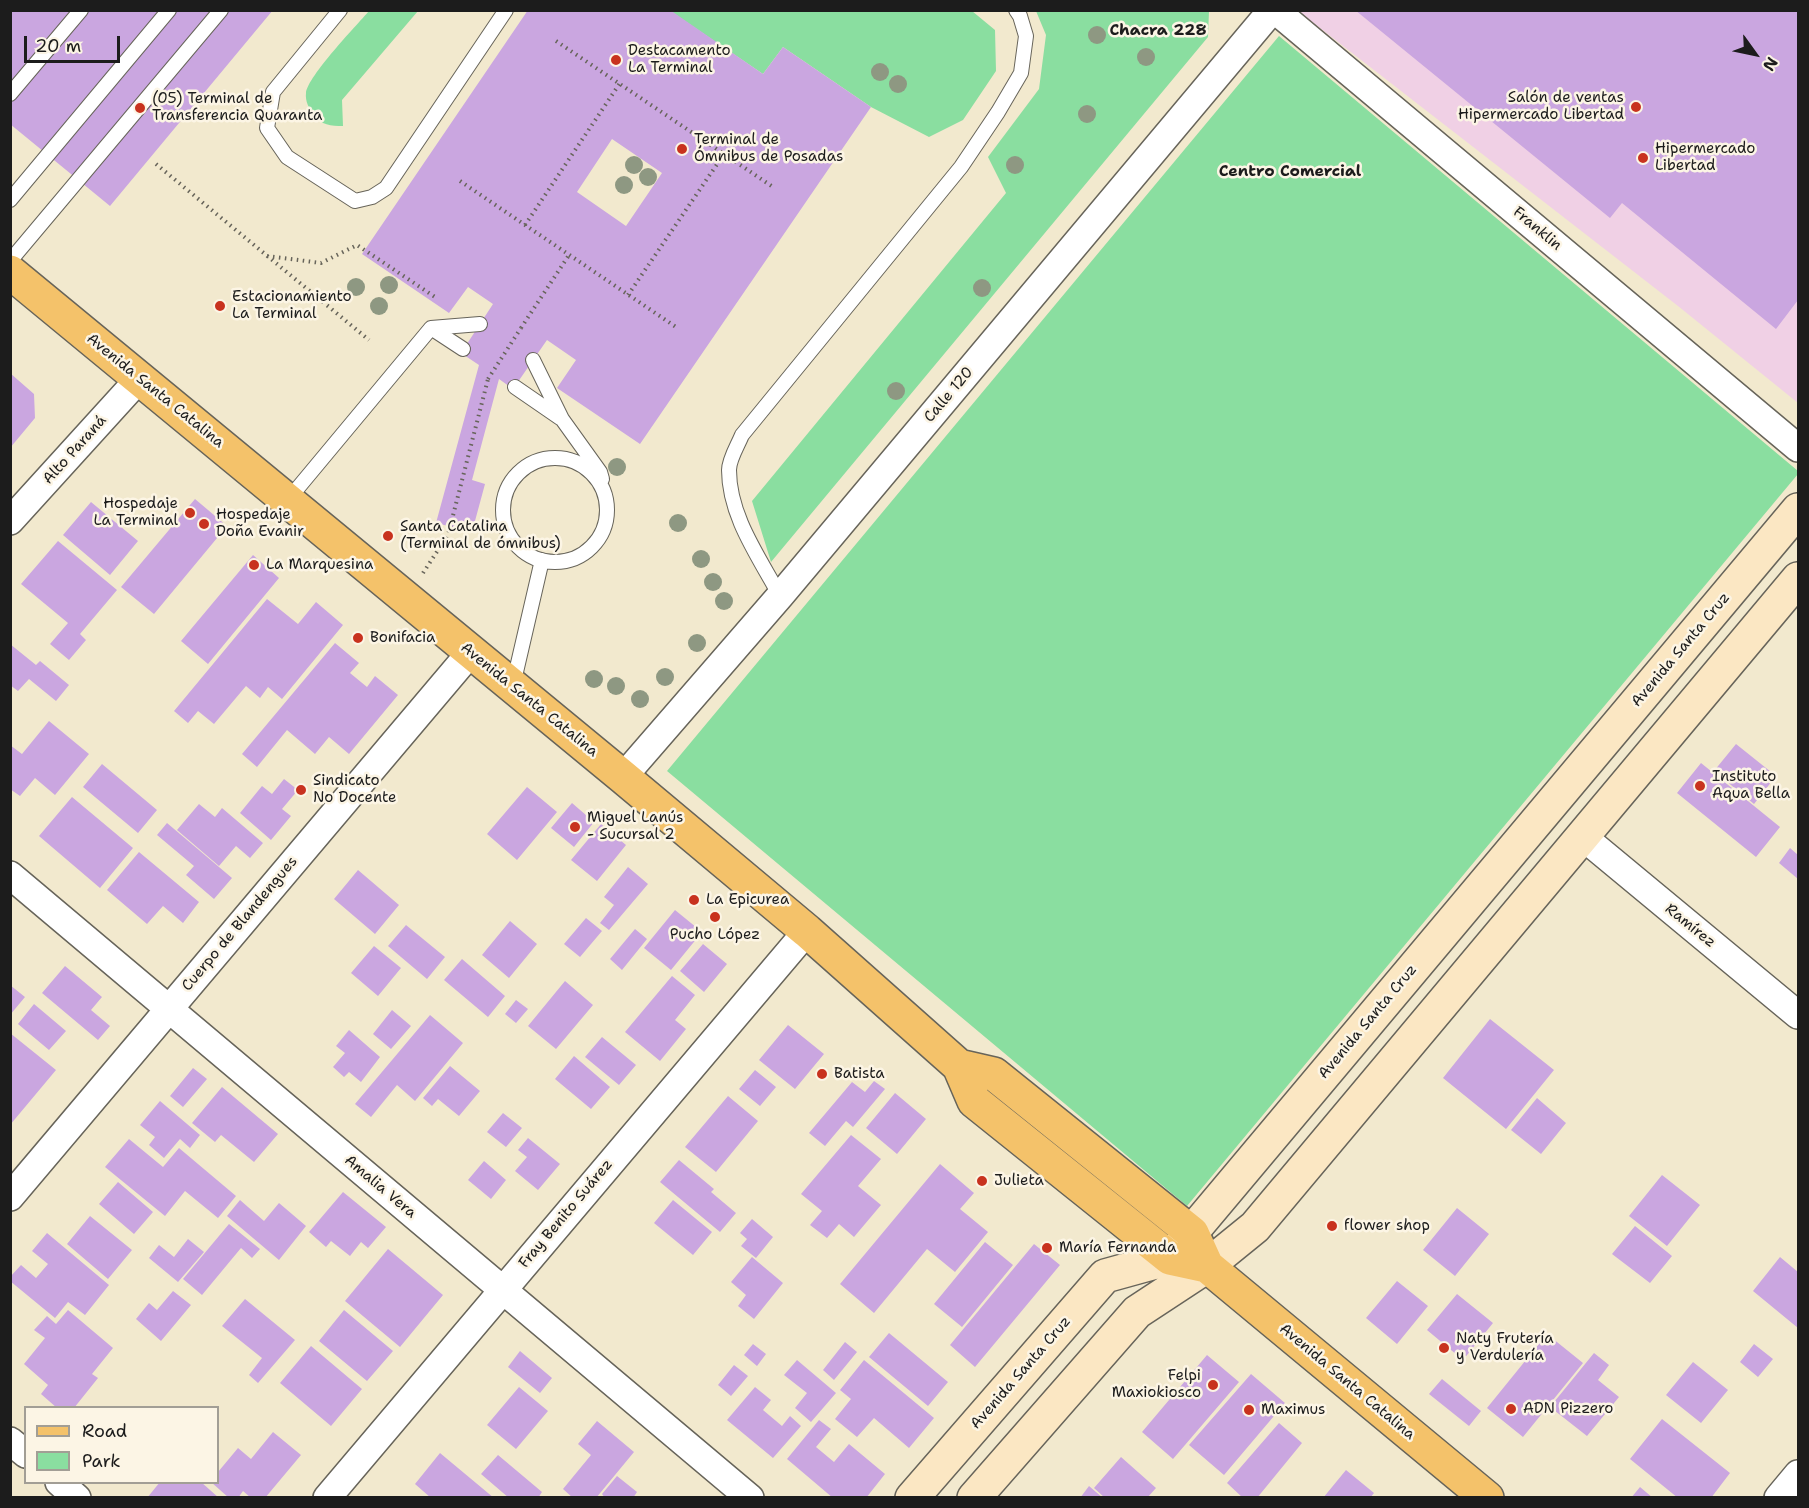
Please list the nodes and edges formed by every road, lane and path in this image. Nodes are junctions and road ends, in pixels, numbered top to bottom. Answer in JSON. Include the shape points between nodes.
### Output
{"nodes":[{"id":1,"x":81,"y":10,"type":"edge"},
{"id":2,"x":169,"y":10,"type":"edge"},
{"id":3,"x":221,"y":10,"type":"edge"},
{"id":4,"x":340,"y":10,"type":"edge"},
{"id":5,"x":506,"y":10,"type":"edge"},
{"id":6,"x":1016,"y":10,"type":"edge"},
{"id":7,"x":1273,"y":10,"type":"edge"},
{"id":8,"x":556,"y":41,"type":"dead end"},
{"id":9,"x":620,"y":83,"type":"junction"},
{"id":10,"x":10,"y":94,"type":"edge"},
{"id":11,"x":724,"y":153,"type":"junction"},
{"id":12,"x":156,"y":164,"type":"dead end"},
{"id":13,"x":460,"y":181,"type":"dead end"},
{"id":14,"x":773,"y":186,"type":"dead end"},
{"id":15,"x":10,"y":200,"type":"edge"},
{"id":16,"x":525,"y":225,"type":"junction"},
{"id":17,"x":569,"y":255,"type":"junction"},
{"id":18,"x":266,"y":256,"type":"junction"},
{"id":19,"x":10,"y":261,"type":"edge"},
{"id":20,"x":10,"y":272,"type":"edge"},
{"id":21,"x":628,"y":295,"type":"junction"},
{"id":22,"x":435,"y":297,"type":"dead end"},
{"id":23,"x":480,"y":324,"type":"dead end"},
{"id":24,"x":676,"y":327,"type":"dead end"},
{"id":25,"x":431,"y":328,"type":"junction"},
{"id":26,"x":369,"y":340,"type":"dead end"},
{"id":27,"x":463,"y":350,"type":"dead end"},
{"id":28,"x":533,"y":360,"type":"dead end"},
{"id":29,"x":139,"y":379,"type":"junction"},
{"id":30,"x":515,"y":387,"type":"dead end"},
{"id":31,"x":561,"y":419,"type":"junction"},
{"id":32,"x":1798,"y":448,"type":"edge"},
{"id":33,"x":604,"y":493,"type":"junction"},
{"id":34,"x":286,"y":501,"type":"junction"},
{"id":35,"x":1798,"y":510,"type":"edge"},
{"id":36,"x":10,"y":521,"type":"edge"},
{"id":37,"x":542,"y":561,"type":"junction"},
{"id":38,"x":1798,"y":579,"type":"edge"},
{"id":39,"x":780,"y":596,"type":"junction"},
{"id":40,"x":406,"y":598,"type":"junction"},
{"id":41,"x":471,"y":652,"type":"junction"},
{"id":42,"x":512,"y":687,"type":"junction"},
{"id":43,"x":623,"y":777,"type":"junction"},
{"id":44,"x":1582,"y":836,"type":"junction"},
{"id":45,"x":10,"y":875,"type":"edge"},
{"id":46,"x":807,"y":931,"type":"junction"},
{"id":47,"x":169,"y":1008,"type":"junction"},
{"id":48,"x":1798,"y":1015,"type":"edge"},
{"id":49,"x":959,"y":1066,"type":"junction"},
{"id":50,"x":10,"y":1197,"type":"edge"},
{"id":51,"x":1192,"y":1233,"type":"junction"},
{"id":52,"x":1170,"y":1258,"type":"junction"},
{"id":53,"x":1207,"y":1266,"type":"junction"},
{"id":54,"x":502,"y":1290,"type":"junction"},
{"id":55,"x":10,"y":1441,"type":"edge"},
{"id":56,"x":24,"y":1452,"type":"edge"},
{"id":57,"x":1798,"y":1474,"type":"edge"},
{"id":58,"x":61,"y":1484,"type":"edge"},
{"id":59,"x":77,"y":1497,"type":"edge"},
{"id":60,"x":327,"y":1497,"type":"edge"},
{"id":61,"x":750,"y":1497,"type":"edge"},
{"id":62,"x":912,"y":1497,"type":"edge"},
{"id":63,"x":974,"y":1497,"type":"edge"},
{"id":64,"x":1487,"y":1497,"type":"edge"},
{"id":65,"x":1778,"y":1497,"type":"edge"}],
"edges":[{"from":1,"to":10,"type":"lane"},
{"from":2,"to":15,"type":"lane"},
{"from":3,"to":19,"type":"lane"},
{"from":4,"to":5,"type":"lane","via":[[273,92],[267,128],[287,157],[355,201],[386,188]]},
{"from":6,"to":39,"type":"lane","via":[[1026,36],[1021,73],[998,112],[961,167],[742,435],[729,468],[734,507]]},
{"from":7,"to":32,"type":"street","name":"Franklin"},
{"from":7,"to":39,"type":"street","name":"Calle 120"},
{"from":8,"to":9,"type":"path"},
{"from":9,"to":11,"type":"path"},
{"from":9,"to":16,"type":"path"},
{"from":11,"to":14,"type":"path"},
{"from":11,"to":21,"type":"path"},
{"from":12,"to":18,"type":"path"},
{"from":13,"to":16,"type":"path"},
{"from":16,"to":17,"type":"path"},
{"from":17,"to":21,"type":"path"},
{"from":17,"to":40,"type":"path","bridge":true,"via":[[488,379],[448,535]]},
{"from":18,"to":22,"type":"path","via":[[321,263],[357,245]]},
{"from":18,"to":26,"type":"path"},
{"from":20,"to":29,"type":"main road","name":"Avenida Santa Catalina"},
{"from":21,"to":24,"type":"path"},
{"from":23,"to":25,"type":"lane"},
{"from":25,"to":27,"type":"lane"},
{"from":25,"to":34,"type":"lane"},
{"from":28,"to":31,"type":"lane"},
{"from":29,"to":34,"type":"main road","name":"Avenida Santa Catalina"},
{"from":29,"to":36,"type":"street","name":"Alto Paraná"},
{"from":30,"to":31,"type":"lane"},
{"from":31,"to":33,"type":"lane","via":[[600,472]]},
{"from":33,"to":37,"type":"lane","via":[[604,525],[587,551],[573,559]]},
{"from":33,"to":37,"type":"lane","via":[[582,466],[566,459],[548,458],[517,475],[507,490],[503,507],[505,525],[525,553]]},
{"from":34,"to":40,"type":"main road","name":"Avenida Santa Catalina"},
{"from":35,"to":51,"type":"main road","name":"Avenida Santa Cruz"},
{"from":37,"to":42,"type":"lane"},
{"from":38,"to":44,"type":"main road"},
{"from":39,"to":43,"type":"street","name":"Calle 120"},
{"from":40,"to":41,"type":"main road","name":"Avenida Santa Catalina"},
{"from":41,"to":42,"type":"main road","name":"Avenida Santa Catalina"},
{"from":41,"to":47,"type":"street","name":"Cuerpo de Blandengues"},
{"from":42,"to":43,"type":"main road","name":"Avenida Santa Catalina"},
{"from":43,"to":46,"type":"main road","name":"Avenida Santa Catalina"},
{"from":44,"to":48,"type":"street","name":"Ramírez"},
{"from":44,"to":53,"type":"main road","via":[[1255,1227]]},
{"from":45,"to":47,"type":"street","name":"Amalia Vera"},
{"from":46,"to":49,"type":"main road","name":"Avenida Santa Catalina"},
{"from":46,"to":54,"type":"street","name":"Fray Benito Suárez"},
{"from":47,"to":50,"type":"street","name":"Cuerpo de Blandengues"},
{"from":47,"to":54,"type":"street","name":"Amalia Vera"},
{"from":49,"to":51,"type":"main road","name":"Avenida Santa Catalina","via":[[994,1074]]},
{"from":49,"to":52,"type":"main road","name":"Avenida Santa Catalina","via":[[974,1101]]},
{"from":51,"to":52,"type":"main road","name":"Avenida Santa Cruz"},
{"from":51,"to":53,"type":"main road","name":"Avenida Santa Catalina"},
{"from":52,"to":53,"type":"main road","name":"Avenida Santa Catalina"},
{"from":52,"to":62,"type":"main road","name":"Avenida Santa Cruz","via":[[1106,1276]]},
{"from":53,"to":63,"type":"main road","via":[[1137,1312]]},
{"from":53,"to":64,"type":"main road","name":"Avenida Santa Catalina"},
{"from":54,"to":60,"type":"street","name":"Fray Benito Suárez"},
{"from":54,"to":61,"type":"street","name":"Amalia Vera"},
{"from":55,"to":56,"type":"street"},
{"from":57,"to":65,"type":"street"},
{"from":58,"to":59,"type":"street"}]}
